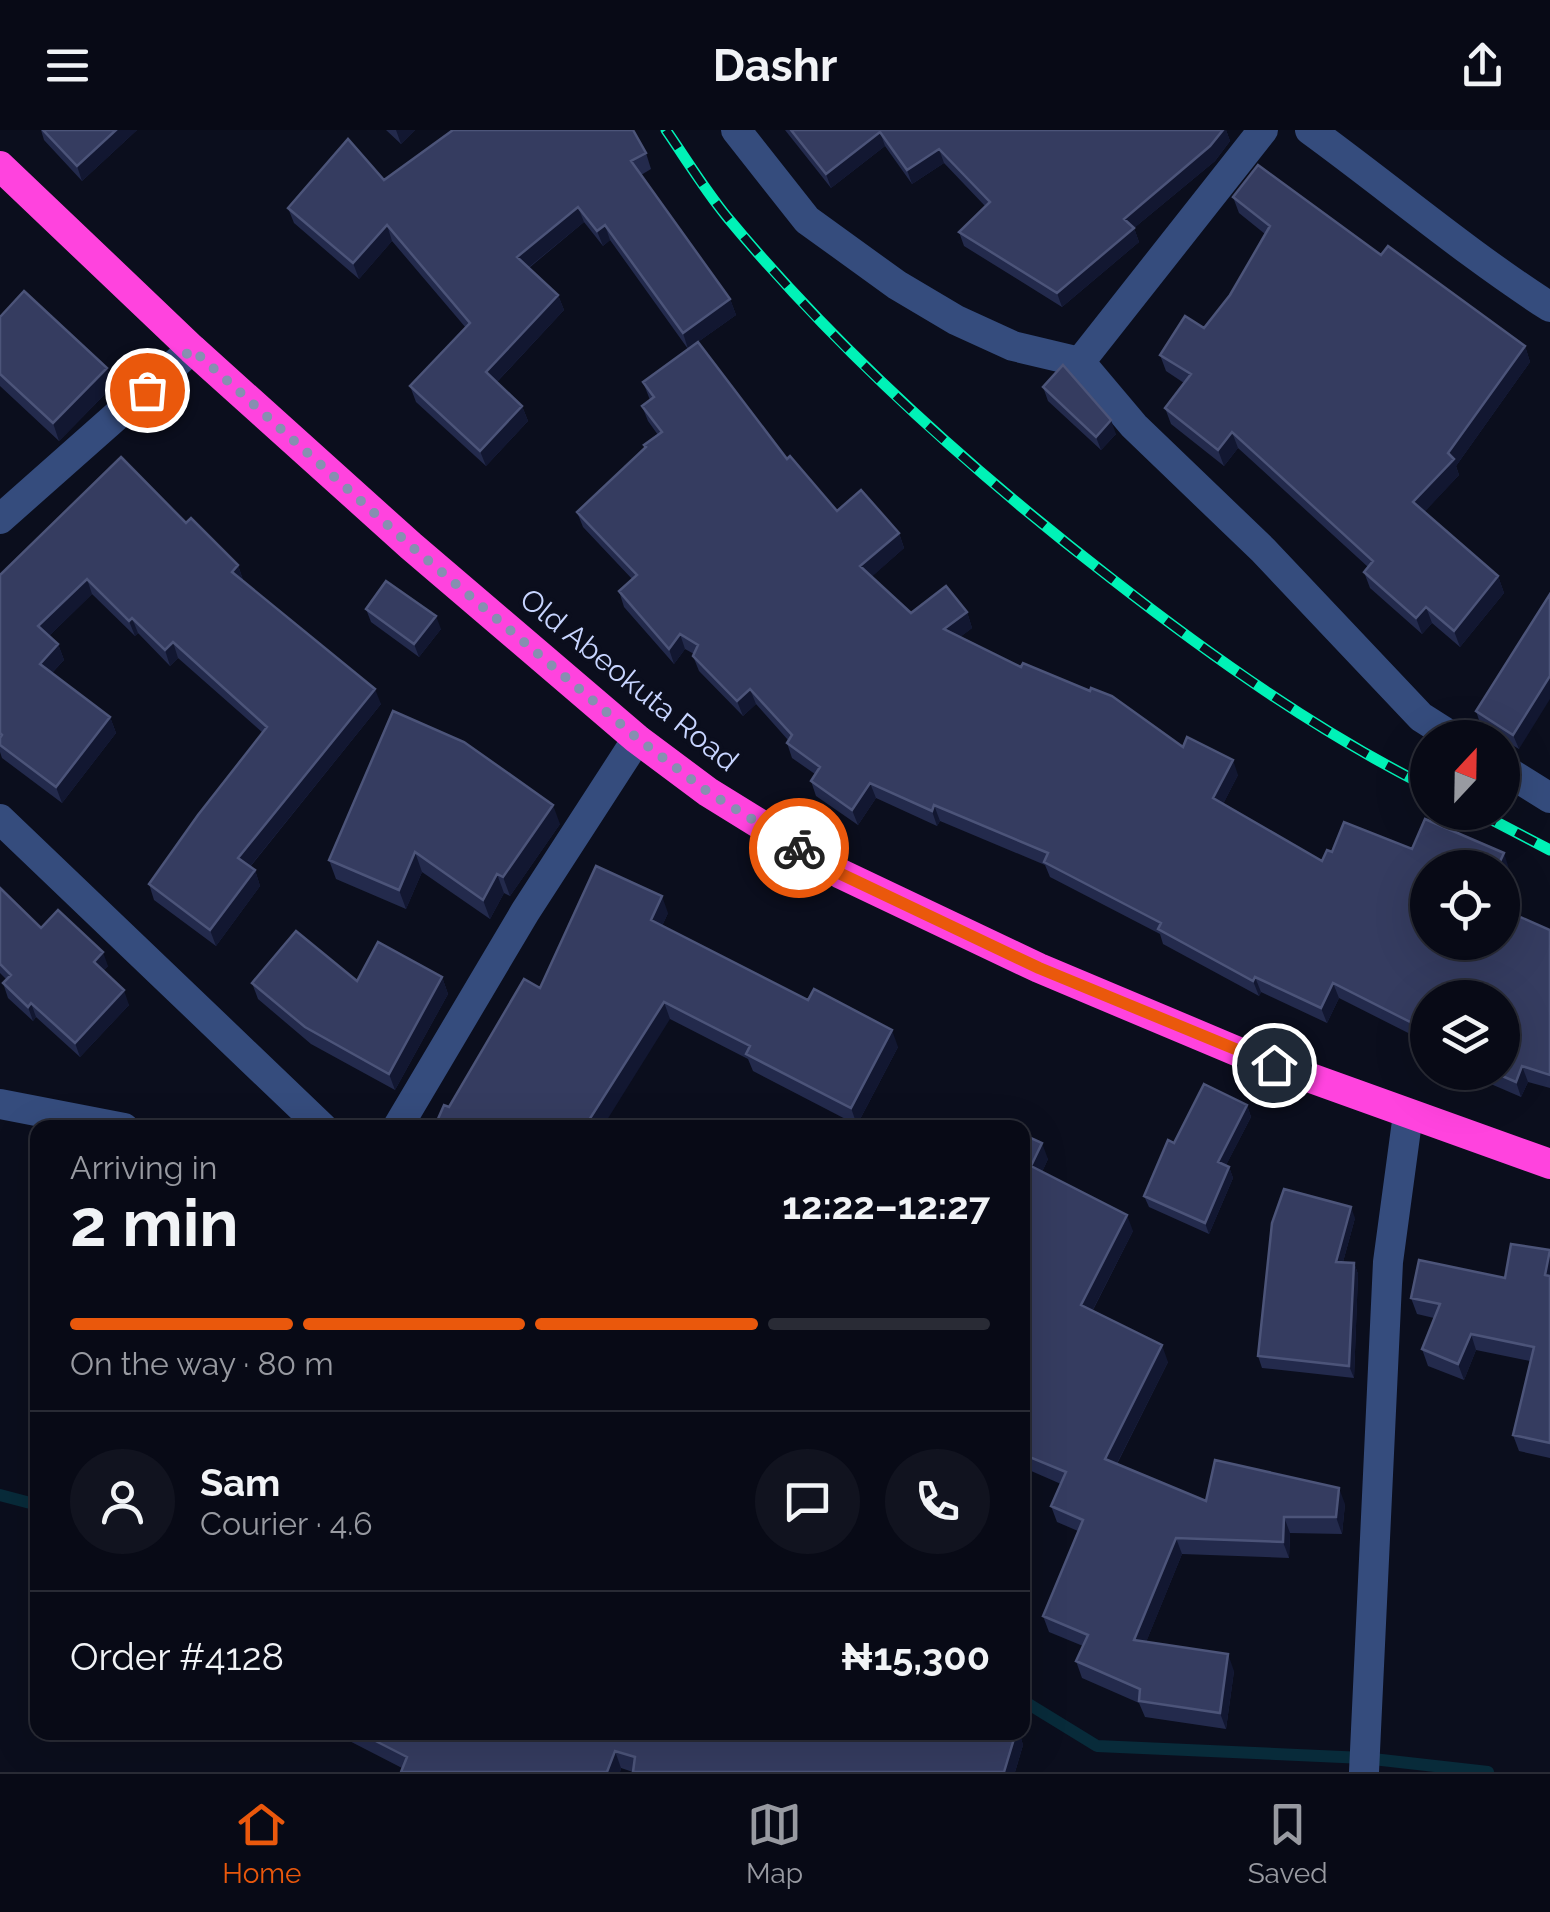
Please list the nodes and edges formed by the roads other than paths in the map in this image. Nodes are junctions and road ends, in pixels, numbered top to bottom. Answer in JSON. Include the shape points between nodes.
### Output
{"nodes":[{"id":1,"x":736,"y":130,"type":"edge"},
{"id":2,"x":1262,"y":130,"type":"edge"},
{"id":3,"x":1310,"y":130,"type":"edge"},
{"id":4,"x":0,"y":166,"type":"edge"},
{"id":5,"x":1550,"y":308,"type":"edge"},
{"id":6,"x":192,"y":349,"type":"junction"},
{"id":7,"x":1080,"y":362,"type":"junction"},
{"id":8,"x":0,"y":519,"type":"edge"},
{"id":9,"x":1426,"y":720,"type":"edge"},
{"id":10,"x":637,"y":738,"type":"junction"},
{"id":11,"x":1520,"y":779,"type":"edge"},
{"id":12,"x":1550,"y":798,"type":"edge"},
{"id":13,"x":0,"y":820,"type":"edge"},
{"id":14,"x":0,"y":1104,"type":"edge"},
{"id":15,"x":1408,"y":1114,"type":"junction"},
{"id":16,"x":83,"y":1120,"type":"edge"},
{"id":17,"x":314,"y":1120,"type":"edge"},
{"id":18,"x":402,"y":1120,"type":"edge"},
{"id":19,"x":1550,"y":1164,"type":"edge"},
{"id":20,"x":1364,"y":1772,"type":"edge"}],
"edges":[{"from":1,"to":7,"type":"street","via":[[808,220],[897,285],[1013,346]]},
{"from":2,"to":7,"type":"street"},
{"from":3,"to":5,"type":"street"},
{"from":4,"to":6,"type":"highway","name":"Old Abeokuta Road"},
{"from":6,"to":8,"type":"street"},
{"from":6,"to":10,"type":"highway","name":"Old Abeokuta Road"},
{"from":7,"to":9,"type":"street","via":[[1134,426]]},
{"from":10,"to":15,"type":"highway","name":"Old Abeokuta Road","via":[[708,792],[841,874],[1039,968]]},
{"from":10,"to":18,"type":"street"},
{"from":11,"to":12,"type":"street"},
{"from":13,"to":17,"type":"street"},
{"from":14,"to":16,"type":"street"},
{"from":15,"to":19,"type":"highway","name":"Old Abeokuta Road"},
{"from":15,"to":20,"type":"street","via":[[1388,1262]]}]}
